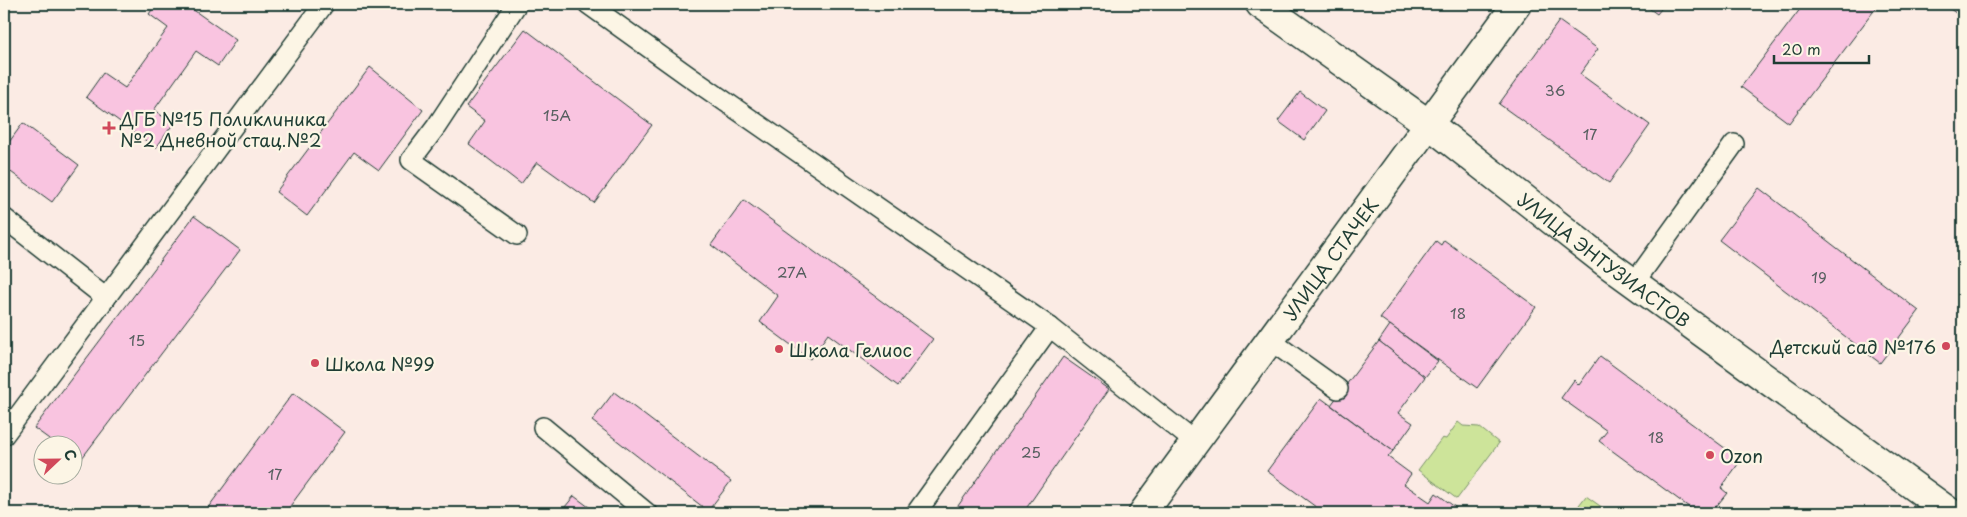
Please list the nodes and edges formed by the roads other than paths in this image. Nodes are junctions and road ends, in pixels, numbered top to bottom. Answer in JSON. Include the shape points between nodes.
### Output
{"nodes":[{"id":1,"x":324,"y":4,"type":"edge"},
{"id":2,"x":517,"y":4,"type":"edge"},
{"id":3,"x":588,"y":4,"type":"edge"},
{"id":4,"x":1260,"y":4,"type":"edge"},
{"id":5,"x":1518,"y":4,"type":"edge"},
{"id":6,"x":1430,"y":125,"type":"junction"},
{"id":7,"x":1734,"y":144,"type":"dead end"},
{"id":8,"x":4,"y":218,"type":"edge"},
{"id":9,"x":517,"y":235,"type":"dead end"},
{"id":10,"x":1634,"y":283,"type":"junction"},
{"id":11,"x":106,"y":298,"type":"junction"},
{"id":12,"x":1050,"y":327,"type":"junction"},
{"id":13,"x":1271,"y":341,"type":"junction"},
{"id":14,"x":1338,"y":389,"type":"dead end"},
{"id":15,"x":543,"y":427,"type":"dead end"},
{"id":16,"x":4,"y":435,"type":"edge"},
{"id":17,"x":1196,"y":443,"type":"junction"},
{"id":18,"x":647,"y":513,"type":"edge"},
{"id":19,"x":916,"y":513,"type":"edge"},
{"id":20,"x":1144,"y":513,"type":"edge"},
{"id":21,"x":1951,"y":513,"type":"edge"}],
"edges":[{"from":1,"to":11,"type":"lane"},
{"from":2,"to":9,"type":"lane","via":[[411,160]]},
{"from":3,"to":12,"type":"lane"},
{"from":4,"to":6,"type":"street","name":"УЛИЦА ЭНТУЗИАСТОВ"},
{"from":5,"to":6,"type":"street","name":"УЛИЦА СТАЧЕК"},
{"from":6,"to":10,"type":"street","name":"УЛИЦА ЭНТУЗИАСТОВ"},
{"from":6,"to":13,"type":"street","name":"УЛИЦА СТАЧЕК"},
{"from":7,"to":10,"type":"lane"},
{"from":8,"to":11,"type":"lane"},
{"from":10,"to":21,"type":"street","name":"УЛИЦА ЭНТУЗИАСТОВ"},
{"from":11,"to":16,"type":"lane"},
{"from":12,"to":17,"type":"lane"},
{"from":12,"to":19,"type":"lane"},
{"from":13,"to":14,"type":"lane"},
{"from":13,"to":17,"type":"street","name":"УЛИЦА СТАЧЕК"},
{"from":15,"to":18,"type":"lane"},
{"from":17,"to":20,"type":"street","name":"УЛИЦА СТАЧЕК"}]}
